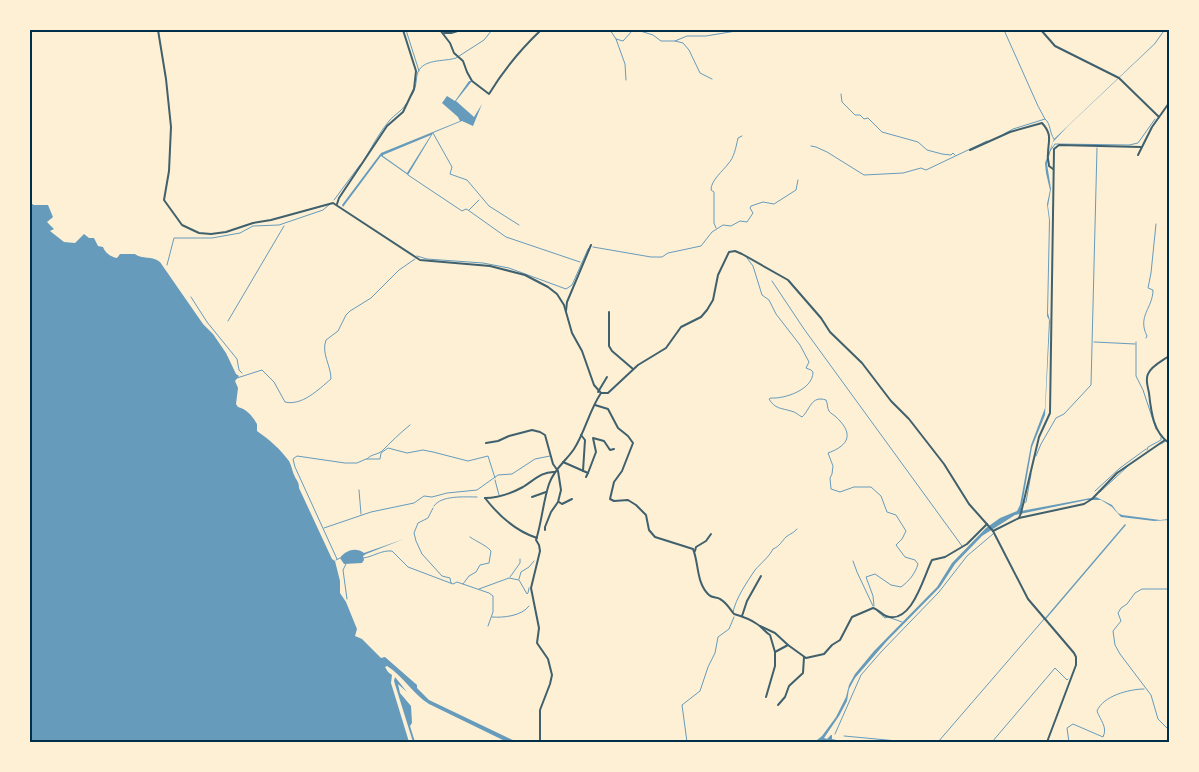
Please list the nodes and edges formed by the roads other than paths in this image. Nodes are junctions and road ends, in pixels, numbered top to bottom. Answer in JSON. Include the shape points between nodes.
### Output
{"nodes":[{"id":1,"x":158,"y":30,"type":"edge"},
{"id":2,"x":403,"y":30,"type":"edge"},
{"id":3,"x":461,"y":30,"type":"edge"},
{"id":4,"x":541,"y":30,"type":"edge"},
{"id":5,"x":1041,"y":30,"type":"edge"},
{"id":6,"x":441,"y":31,"type":"edge"},
{"id":7,"x":1169,"y":103,"type":"edge"},
{"id":8,"x":1159,"y":117,"type":"junction"},
{"id":9,"x":1141,"y":147,"type":"junction"},
{"id":10,"x":970,"y":150,"type":"dead end"},
{"id":11,"x":1138,"y":155,"type":"dead end"},
{"id":12,"x":1054,"y":169,"type":"junction"},
{"id":13,"x":337,"y":204,"type":"junction"},
{"id":14,"x":591,"y":245,"type":"dead end"},
{"id":15,"x":566,"y":310,"type":"junction"},
{"id":16,"x":609,"y":312,"type":"dead end"},
{"id":17,"x":1169,"y":356,"type":"edge"},
{"id":18,"x":633,"y":369,"type":"junction"},
{"id":19,"x":607,"y":377,"type":"dead end"},
{"id":20,"x":599,"y":392,"type":"junction"},
{"id":21,"x":594,"y":404,"type":"junction"},
{"id":22,"x":581,"y":435,"type":"junction"},
{"id":23,"x":1164,"y":440,"type":"junction"},
{"id":24,"x":486,"y":443,"type":"dead end"},
{"id":25,"x":1169,"y":443,"type":"edge"},
{"id":26,"x":614,"y":449,"type":"dead end"},
{"id":27,"x":563,"y":462,"type":"junction"},
{"id":28,"x":556,"y":470,"type":"junction"},
{"id":29,"x":583,"y":470,"type":"junction"},
{"id":30,"x":588,"y":473,"type":"junction"},
{"id":31,"x":586,"y":477,"type":"dead end"},
{"id":32,"x":546,"y":492,"type":"junction"},
{"id":33,"x":532,"y":497,"type":"dead end"},
{"id":34,"x":572,"y":499,"type":"dead end"},
{"id":35,"x":558,"y":502,"type":"junction"},
{"id":36,"x":1019,"y":518,"type":"junction"},
{"id":37,"x":987,"y":524,"type":"junction"},
{"id":38,"x":546,"y":530,"type":"dead end"},
{"id":39,"x":993,"y":531,"type":"junction"},
{"id":40,"x":711,"y":534,"type":"dead end"},
{"id":41,"x":537,"y":538,"type":"junction"},
{"id":42,"x":695,"y":551,"type":"junction"},
{"id":43,"x":761,"y":576,"type":"dead end"},
{"id":44,"x":742,"y":616,"type":"junction"},
{"id":45,"x":758,"y":624,"type":"junction"},
{"id":46,"x":788,"y":645,"type":"junction"},
{"id":47,"x":775,"y":652,"type":"junction"},
{"id":48,"x":804,"y":657,"type":"junction"},
{"id":49,"x":766,"y":697,"type":"dead end"},
{"id":50,"x":778,"y":705,"type":"dead end"},
{"id":51,"x":540,"y":742,"type":"edge"},
{"id":52,"x":1047,"y":742,"type":"edge"}],
"edges":[{"from":1,"to":13,"type":"street","via":[[171,127],[164,197],[182,225],[199,232],[220,234],[328,203]]},
{"from":2,"to":13,"type":"street","via":[[416,71],[414,89],[404,110],[387,126]]},
{"from":3,"to":6,"type":"street"},
{"from":4,"to":6,"type":"street","via":[[489,94],[472,81],[463,61],[454,53]]},
{"from":5,"to":8,"type":"street","via":[[1054,46],[1122,80]]},
{"from":7,"to":8,"type":"street"},
{"from":8,"to":9,"type":"street"},
{"from":9,"to":11,"type":"street"},
{"from":9,"to":12,"type":"street","via":[[1059,145],[1054,149]]},
{"from":10,"to":12,"type":"street","via":[[1010,132],[1042,123],[1050,141],[1049,166]]},
{"from":12,"to":36,"type":"street","via":[[1050,413],[1039,437]]},
{"from":13,"to":15,"type":"street","via":[[420,260],[508,270],[536,280],[557,294]]},
{"from":14,"to":15,"type":"street"},
{"from":15,"to":20,"type":"street","via":[[572,333]]},
{"from":16,"to":18,"type":"street","via":[[610,349]]},
{"from":17,"to":23,"type":"street","via":[[1147,375],[1151,414]]},
{"from":18,"to":20,"type":"street","via":[[608,393]]},
{"from":18,"to":37,"type":"street","via":[[666,348],[682,327],[704,314],[712,304],[716,280],[727,254],[731,251],[742,254],[782,275],[794,286],[830,332],[862,363],[909,419],[944,464],[969,504]]},
{"from":19,"to":20,"type":"street"},
{"from":20,"to":21,"type":"street"},
{"from":21,"to":22,"type":"street"},
{"from":21,"to":42,"type":"street","via":[[608,410],[618,428],[634,443],[614,482],[610,498],[633,502],[646,516],[649,530],[655,537]]},
{"from":22,"to":27,"type":"street"},
{"from":22,"to":29,"type":"street","via":[[585,440]]},
{"from":23,"to":25,"type":"street"},
{"from":23,"to":36,"type":"street","via":[[1117,473],[1084,504]]},
{"from":24,"to":28,"type":"street","via":[[532,430],[540,432],[545,435]]},
{"from":26,"to":30,"type":"street","via":[[610,450],[604,441],[593,438],[596,452]]},
{"from":27,"to":28,"type":"street"},
{"from":27,"to":29,"type":"street"},
{"from":28,"to":32,"type":"street"},
{"from":28,"to":35,"type":"street","via":[[562,490]]},
{"from":28,"to":41,"type":"street","via":[[542,474],[506,496],[485,498],[513,527]]},
{"from":29,"to":30,"type":"street"},
{"from":30,"to":31,"type":"street"},
{"from":32,"to":33,"type":"street"},
{"from":32,"to":41,"type":"street"},
{"from":34,"to":35,"type":"street","via":[[562,504]]},
{"from":35,"to":38,"type":"street"},
{"from":36,"to":39,"type":"street"},
{"from":37,"to":39,"type":"street"},
{"from":37,"to":48,"type":"street","via":[[968,544],[945,557],[932,560],[913,604],[906,611],[891,617],[875,608],[868,609],[852,617],[840,640],[824,654]]},
{"from":39,"to":52,"type":"street","via":[[1028,599],[1076,657],[1076,665]]},
{"from":40,"to":42,"type":"street"},
{"from":41,"to":51,"type":"street","via":[[540,551],[531,588],[539,628],[537,643],[546,656],[552,675],[540,710]]},
{"from":42,"to":44,"type":"street","via":[[697,570],[707,593],[721,599],[735,615]]},
{"from":43,"to":44,"type":"street"},
{"from":44,"to":45,"type":"street"},
{"from":45,"to":46,"type":"street","via":[[776,633]]},
{"from":45,"to":47,"type":"street","via":[[770,635]]},
{"from":46,"to":47,"type":"street"},
{"from":46,"to":48,"type":"street"},
{"from":47,"to":49,"type":"street","via":[[775,666]]},
{"from":48,"to":50,"type":"street","via":[[803,673],[789,686]]}]}
